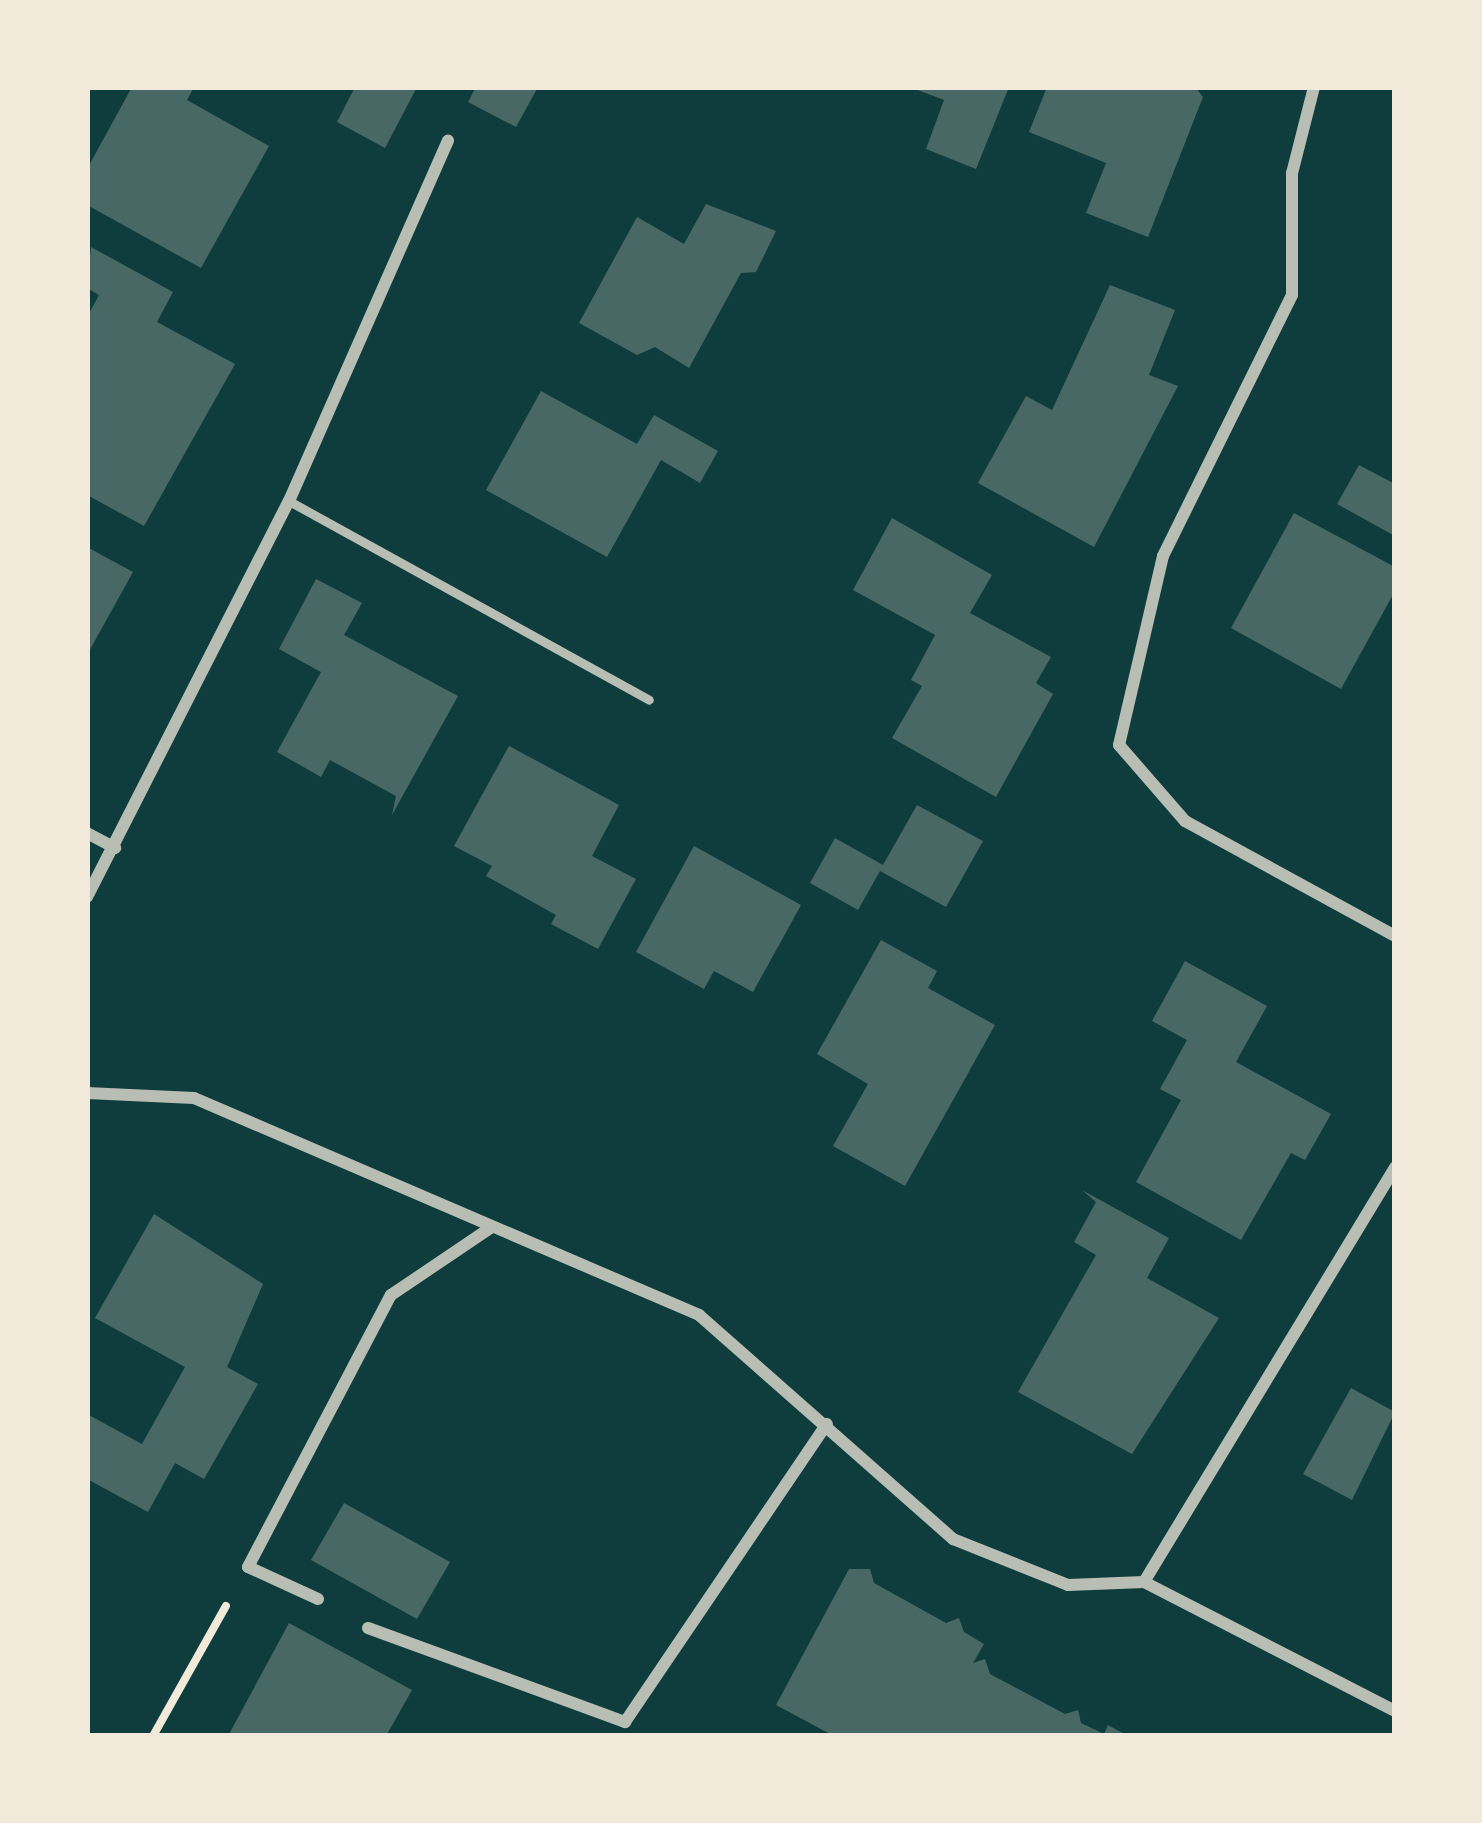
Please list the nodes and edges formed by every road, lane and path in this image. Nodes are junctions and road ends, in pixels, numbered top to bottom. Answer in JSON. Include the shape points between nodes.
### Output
{"nodes":[{"id":1,"x":1314,"y":87,"type":"edge"},
{"id":2,"x":448,"y":140,"type":"dead end"},
{"id":3,"x":290,"y":501,"type":"junction"},
{"id":4,"x":649,"y":700,"type":"dead end"},
{"id":5,"x":87,"y":833,"type":"edge"},
{"id":6,"x":115,"y":848,"type":"junction"},
{"id":7,"x":87,"y":897,"type":"edge"},
{"id":8,"x":1395,"y":936,"type":"edge"},
{"id":9,"x":87,"y":1093,"type":"edge"},
{"id":10,"x":1395,"y":1167,"type":"edge"},
{"id":11,"x":492,"y":1227,"type":"junction"},
{"id":12,"x":827,"y":1424,"type":"junction"},
{"id":13,"x":248,"y":1567,"type":"junction"},
{"id":14,"x":1144,"y":1582,"type":"junction"},
{"id":15,"x":318,"y":1599,"type":"dead end"},
{"id":16,"x":368,"y":1628,"type":"dead end"},
{"id":17,"x":1395,"y":1711,"type":"edge"},
{"id":18,"x":627,"y":1729,"type":"edge"},
{"id":19,"x":153,"y":1736,"type":"edge"}],
"edges":[{"from":1,"to":8,"type":"street","via":[[1292,173],[1292,295],[1162,556],[1119,745],[1185,821]]},
{"from":2,"to":3,"type":"street"},
{"from":3,"to":4,"type":"lane"},
{"from":3,"to":6,"type":"street"},
{"from":5,"to":6,"type":"street"},
{"from":6,"to":7,"type":"street"},
{"from":9,"to":11,"type":"street","via":[[194,1098]]},
{"from":10,"to":14,"type":"street"},
{"from":11,"to":12,"type":"street","via":[[699,1315]]},
{"from":11,"to":13,"type":"street","via":[[391,1294]]},
{"from":12,"to":14,"type":"street","via":[[953,1539],[1068,1585]]},
{"from":12,"to":18,"type":"street"},
{"from":13,"to":15,"type":"street"},
{"from":13,"to":19,"type":"path"},
{"from":14,"to":17,"type":"street"},
{"from":16,"to":18,"type":"street"}]}
